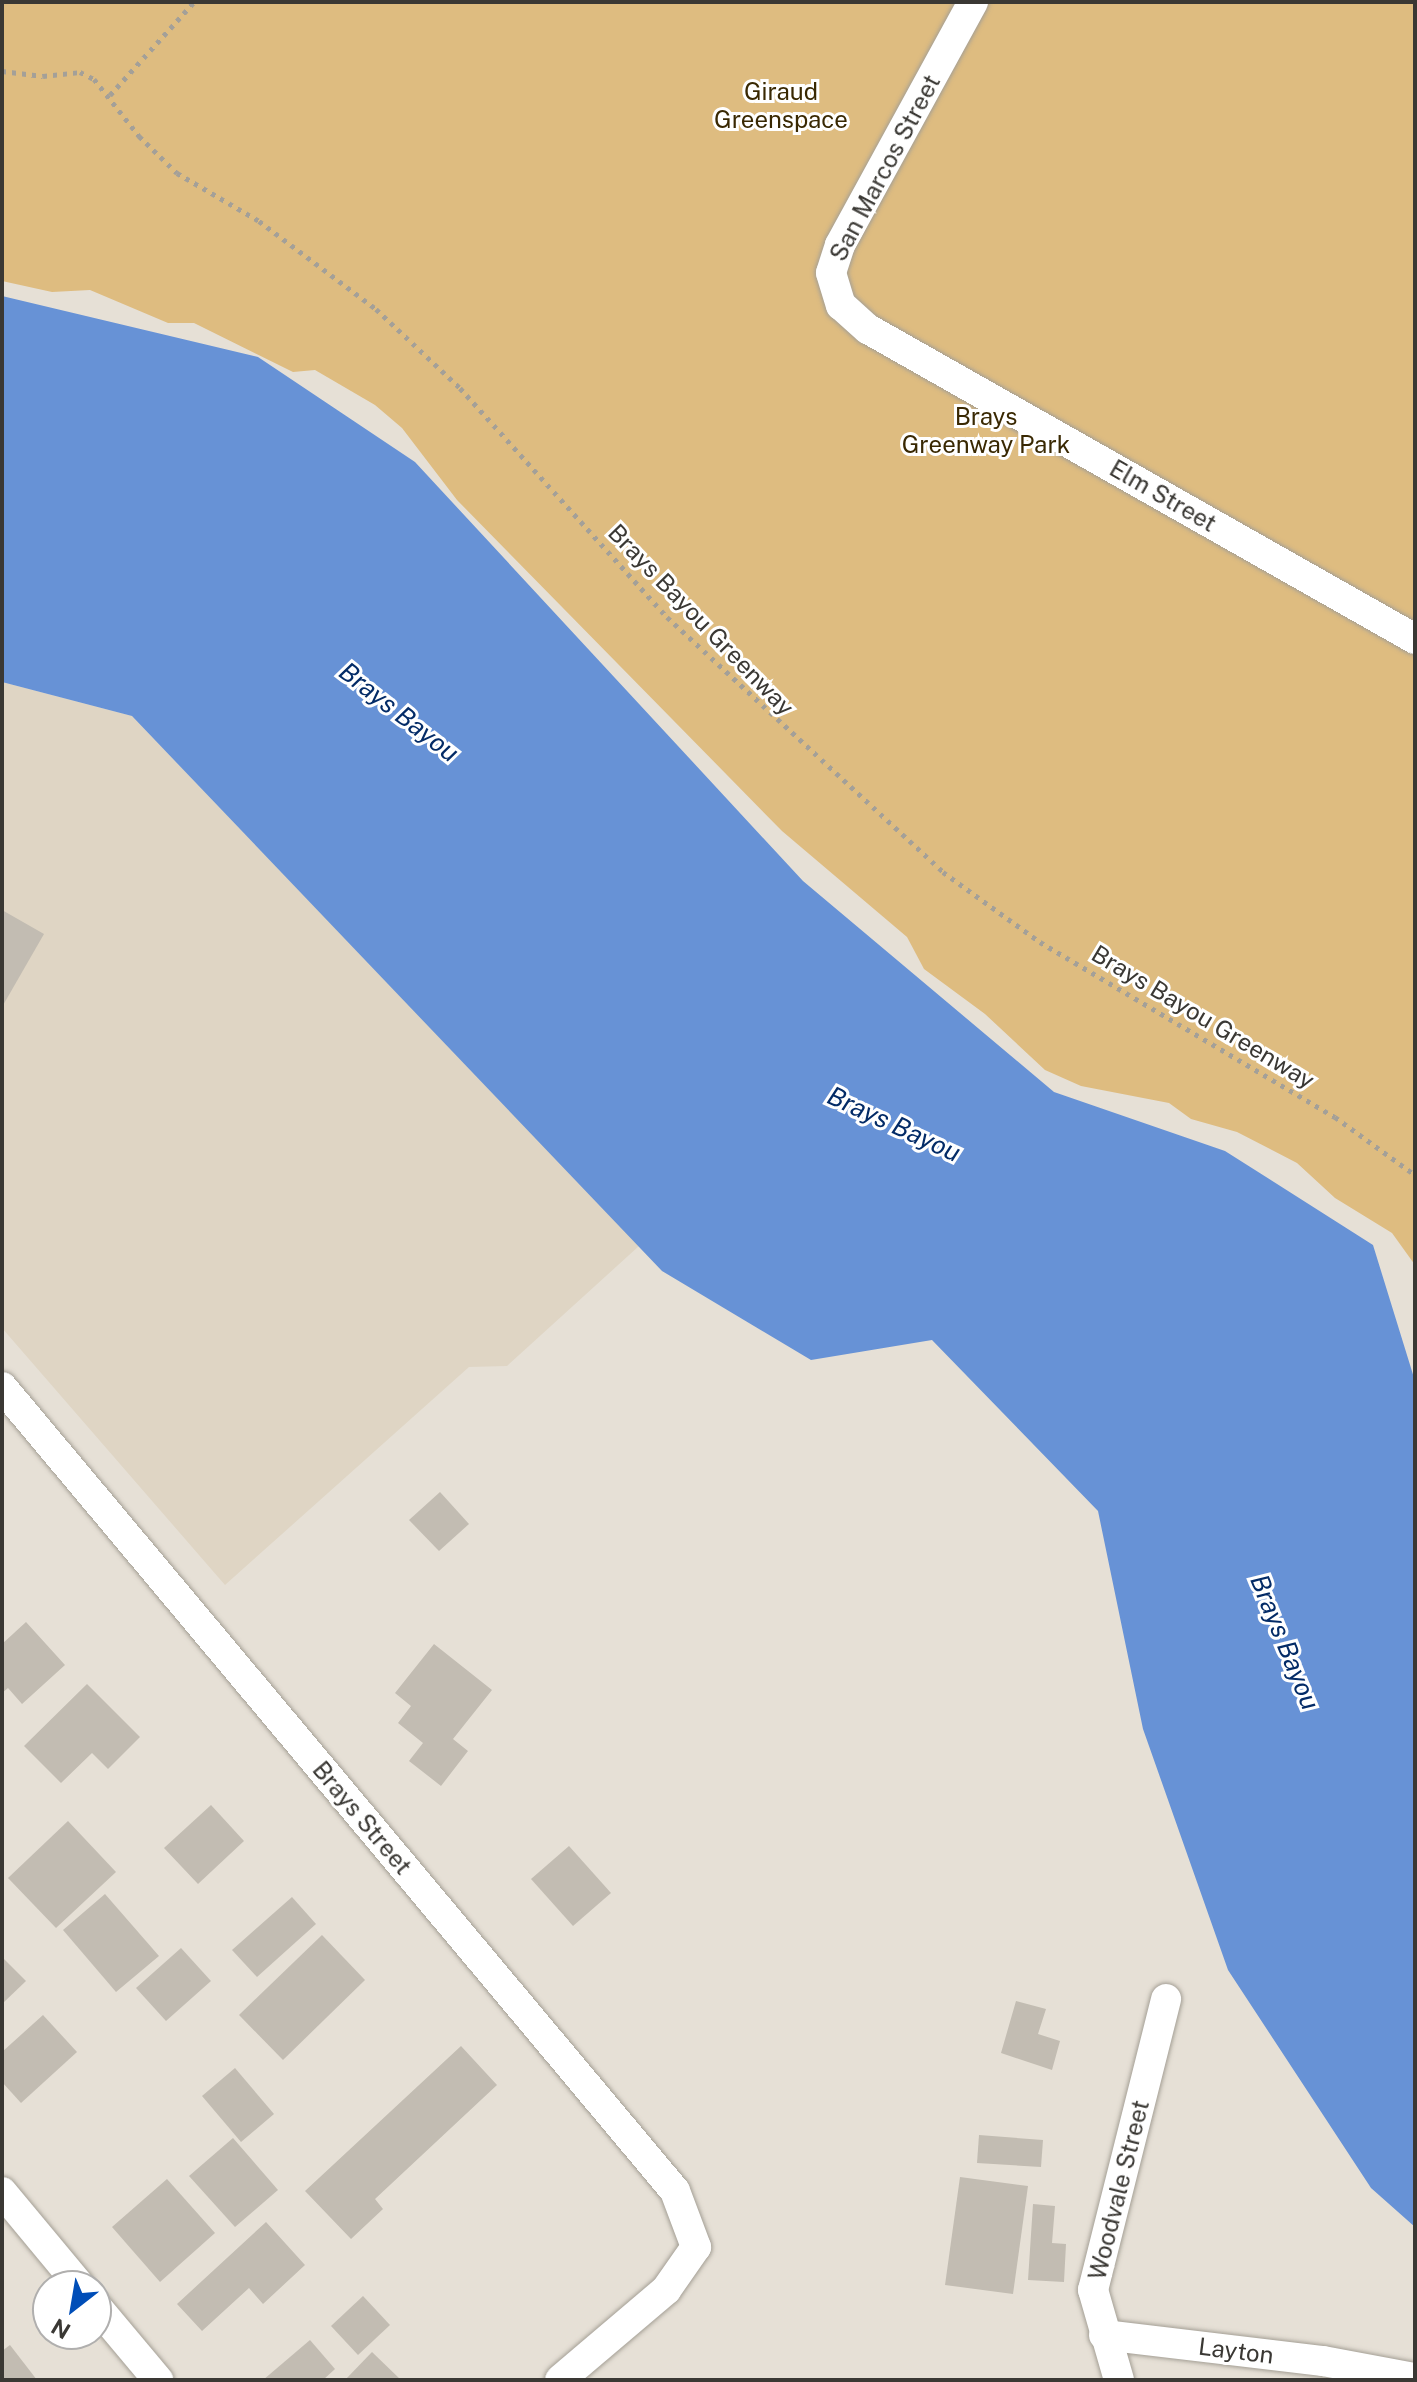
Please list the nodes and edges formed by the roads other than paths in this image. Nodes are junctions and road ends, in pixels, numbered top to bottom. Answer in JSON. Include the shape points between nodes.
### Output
{"nodes":[{"id":1,"x":973,"y":2,"type":"edge"},
{"id":2,"x":868,"y":329,"type":"joint"},
{"id":3,"x":1415,"y":639,"type":"edge"},
{"id":4,"x":2,"y":1387,"type":"edge"},
{"id":5,"x":1166,"y":1999,"type":"dead end"},
{"id":6,"x":2,"y":2192,"type":"edge"},
{"id":7,"x":67,"y":2270,"type":"edge"},
{"id":8,"x":112,"y":2325,"type":"edge"},
{"id":9,"x":1104,"y":2335,"type":"junction"},
{"id":10,"x":1415,"y":2378,"type":"edge"},
{"id":11,"x":158,"y":2380,"type":"edge"},
{"id":12,"x":560,"y":2380,"type":"edge"},
{"id":13,"x":1119,"y":2380,"type":"edge"}],
"edges":[{"from":1,"to":2,"type":"street","name":"San Marcos Street","via":[[834,259],[836,295],[849,315]]},
{"from":2,"to":3,"type":"street","name":"Elm Street"},
{"from":4,"to":12,"type":"street","name":"Brays Street","via":[[675,2191],[696,2247],[666,2290]]},
{"from":5,"to":9,"type":"street","name":"Woodvale Street","via":[[1093,2290]]},
{"from":6,"to":7,"type":"street"},
{"from":8,"to":11,"type":"street"},
{"from":9,"to":10,"type":"street","name":"Layton","via":[[1323,2361]]},
{"from":9,"to":13,"type":"street","name":"Woodvale Street"}]}
